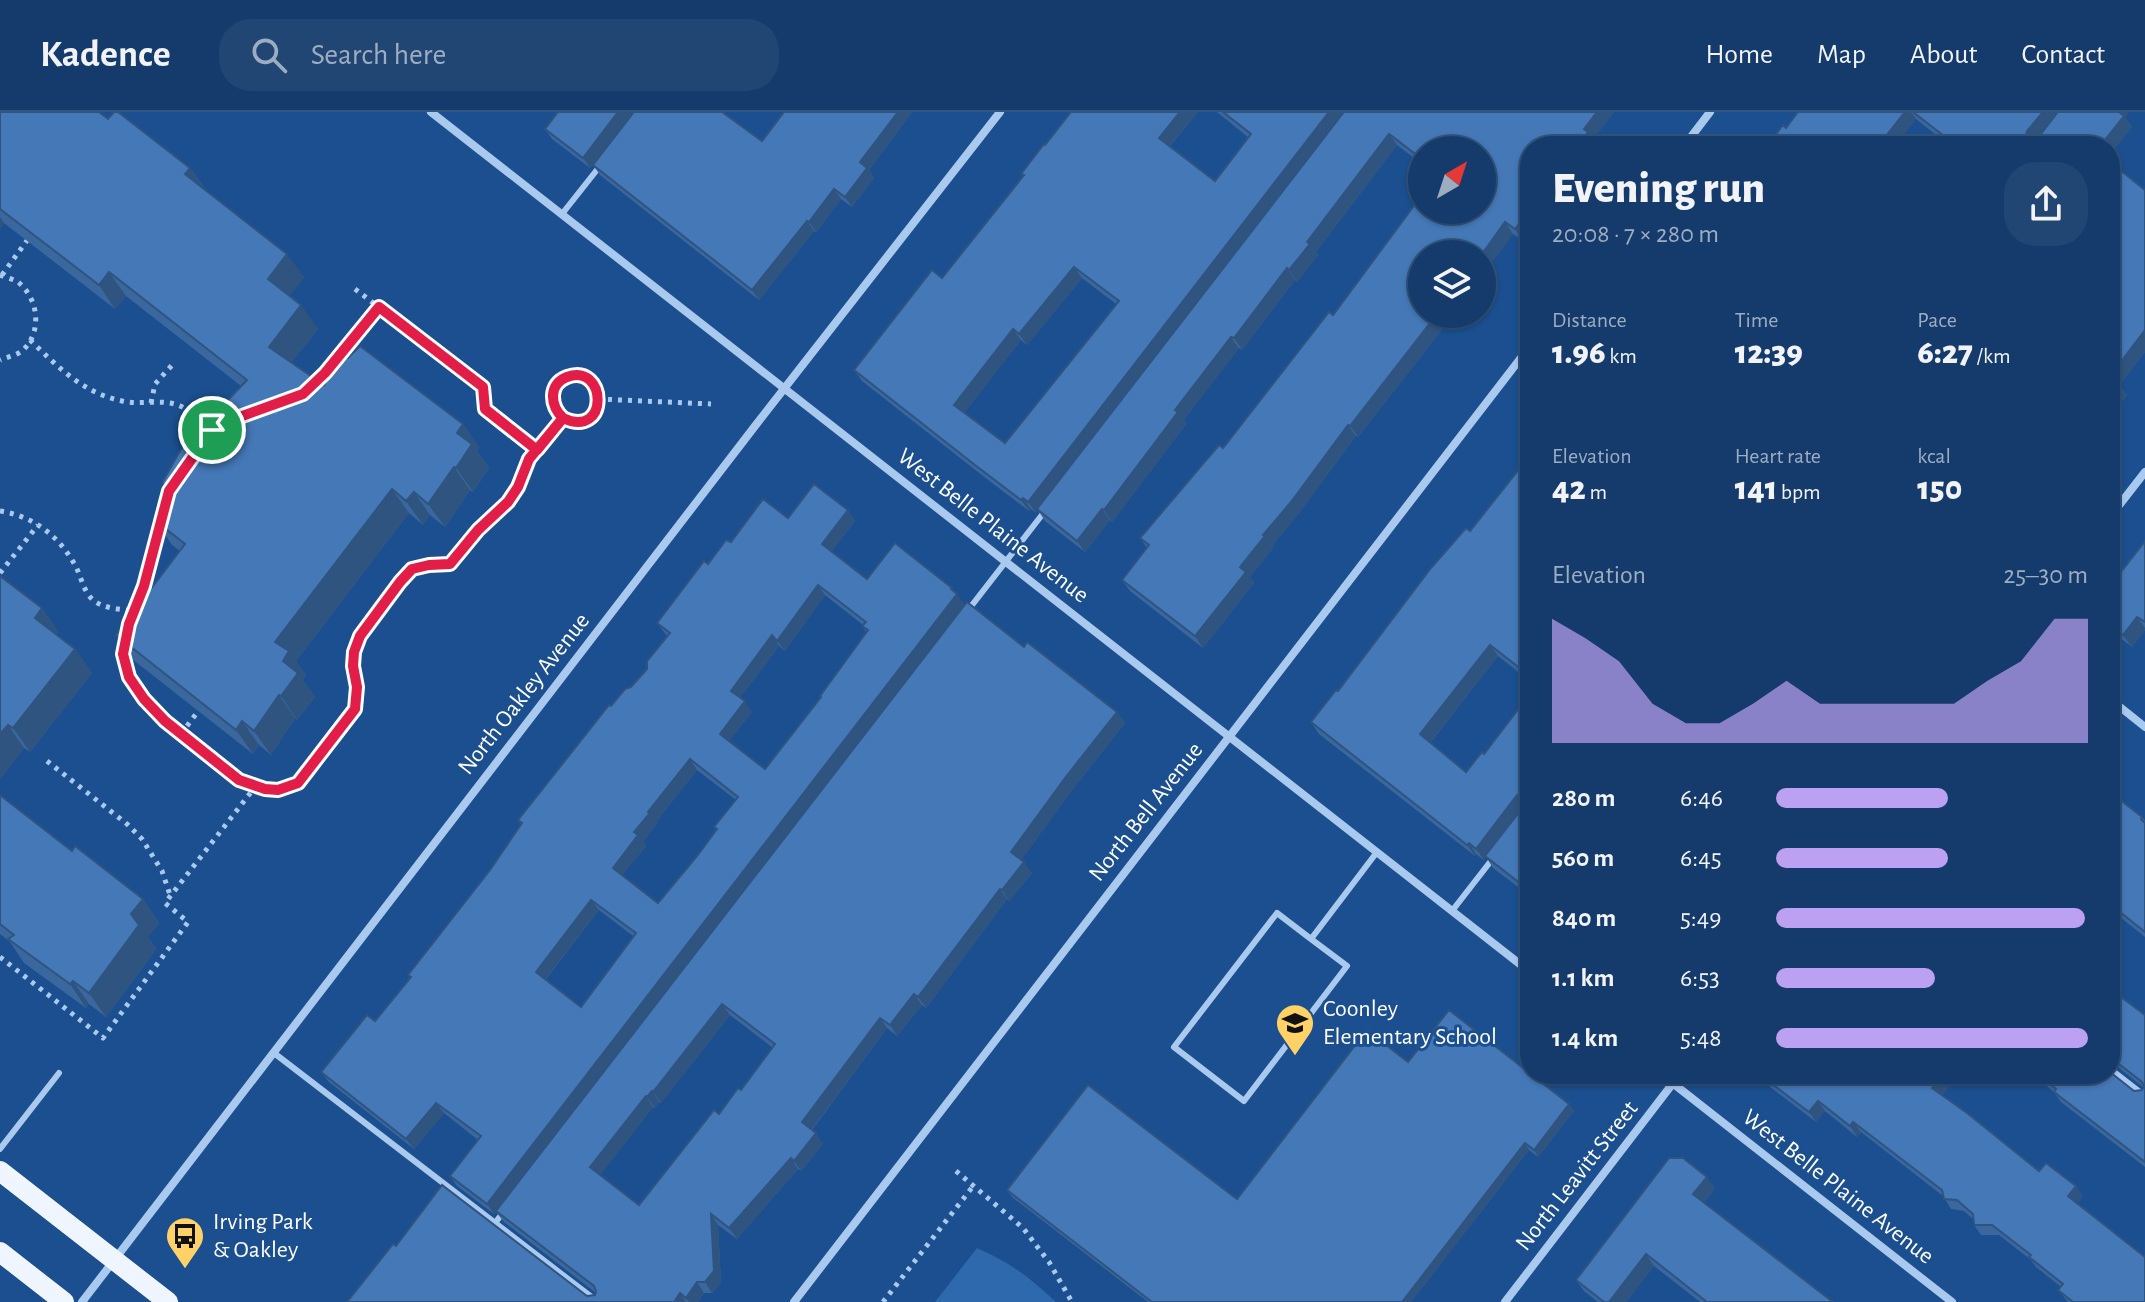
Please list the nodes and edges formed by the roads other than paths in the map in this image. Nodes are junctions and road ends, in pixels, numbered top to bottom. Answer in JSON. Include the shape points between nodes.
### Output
{"nodes":[{"id":1,"x":431,"y":112,"type":"edge"},
{"id":2,"x":1000,"y":112,"type":"edge"},
{"id":3,"x":1710,"y":112,"type":"edge"},
{"id":4,"x":1692,"y":136,"type":"edge"},
{"id":5,"x":603,"y":162,"type":"edge"},
{"id":6,"x":562,"y":214,"type":"junction"},
{"id":7,"x":1520,"y":359,"type":"edge"},
{"id":8,"x":784,"y":389,"type":"junction"},
{"id":9,"x":2145,"y":472,"type":"edge"},
{"id":10,"x":2120,"y":504,"type":"edge"},
{"id":11,"x":1047,"y":508,"type":"edge"},
{"id":12,"x":1006,"y":562,"type":"junction"},
{"id":13,"x":967,"y":612,"type":"edge"},
{"id":14,"x":2120,"y":707,"type":"edge"},
{"id":15,"x":2145,"y":727,"type":"edge"},
{"id":16,"x":1229,"y":736,"type":"junction"},
{"id":17,"x":1503,"y":845,"type":"edge"},
{"id":18,"x":1377,"y":852,"type":"junction"},
{"id":19,"x":1452,"y":911,"type":"junction"},
{"id":20,"x":1311,"y":939,"type":"junction"},
{"id":21,"x":1520,"y":964,"type":"edge"},
{"id":22,"x":274,"y":1053,"type":"junction"},
{"id":23,"x":59,"y":1073,"type":"dead end"},
{"id":24,"x":2120,"y":1077,"type":"edge"},
{"id":25,"x":1673,"y":1084,"type":"joint"},
{"id":26,"x":2145,"y":1096,"type":"edge"},
{"id":27,"x":0,"y":1149,"type":"edge"},
{"id":28,"x":0,"y":1171,"type":"edge"},
{"id":29,"x":514,"y":1198,"type":"edge"},
{"id":30,"x":495,"y":1223,"type":"junction"},
{"id":31,"x":0,"y":1252,"type":"edge"},
{"id":32,"x":114,"y":1260,"type":"junction"},
{"id":33,"x":64,"y":1302,"type":"edge"},
{"id":34,"x":82,"y":1302,"type":"edge"},
{"id":35,"x":168,"y":1302,"type":"edge"},
{"id":36,"x":598,"y":1302,"type":"edge"},
{"id":37,"x":794,"y":1302,"type":"edge"},
{"id":38,"x":1505,"y":1302,"type":"edge"},
{"id":39,"x":1952,"y":1302,"type":"edge"}],
"edges":[{"from":1,"to":6,"type":"street","name":"West Belle Plaine Avenue"},
{"from":2,"to":8,"type":"street","name":"North Oakley Avenue"},
{"from":3,"to":4,"type":"street"},
{"from":5,"to":6,"type":"lane"},
{"from":6,"to":8,"type":"street","name":"West Belle Plaine Avenue"},
{"from":7,"to":16,"type":"street","name":"North Bell Avenue"},
{"from":8,"to":12,"type":"street","name":"West Belle Plaine Avenue"},
{"from":8,"to":22,"type":"street","name":"North Oakley Avenue"},
{"from":9,"to":10,"type":"street"},
{"from":11,"to":12,"type":"lane"},
{"from":12,"to":13,"type":"lane"},
{"from":12,"to":16,"type":"street","name":"West Belle Plaine Avenue"},
{"from":14,"to":15,"type":"street"},
{"from":16,"to":18,"type":"street","name":"West Belle Plaine Avenue"},
{"from":16,"to":37,"type":"street","name":"North Bell Avenue"},
{"from":17,"to":19,"type":"lane"},
{"from":18,"to":19,"type":"street","name":"West Belle Plaine Avenue"},
{"from":18,"to":20,"type":"lane"},
{"from":19,"to":21,"type":"street","name":"West Belle Plaine Avenue"},
{"from":20,"to":20,"type":"lane","via":[[1277,913],[1174,1047],[1244,1101],[1347,966]]},
{"from":22,"to":30,"type":"lane"},
{"from":22,"to":32,"type":"street","name":"North Oakley Avenue"},
{"from":23,"to":27,"type":"lane"},
{"from":24,"to":26,"type":"lane"},
{"from":25,"to":38,"type":"street","name":"North Leavitt Street"},
{"from":25,"to":39,"type":"street","name":"West Belle Plaine Avenue"},
{"from":28,"to":32,"type":"main road"},
{"from":29,"to":30,"type":"lane"},
{"from":30,"to":36,"type":"lane"},
{"from":31,"to":33,"type":"main road"},
{"from":32,"to":34,"type":"street","name":"North Oakley Avenue"},
{"from":32,"to":35,"type":"main road"}]}
